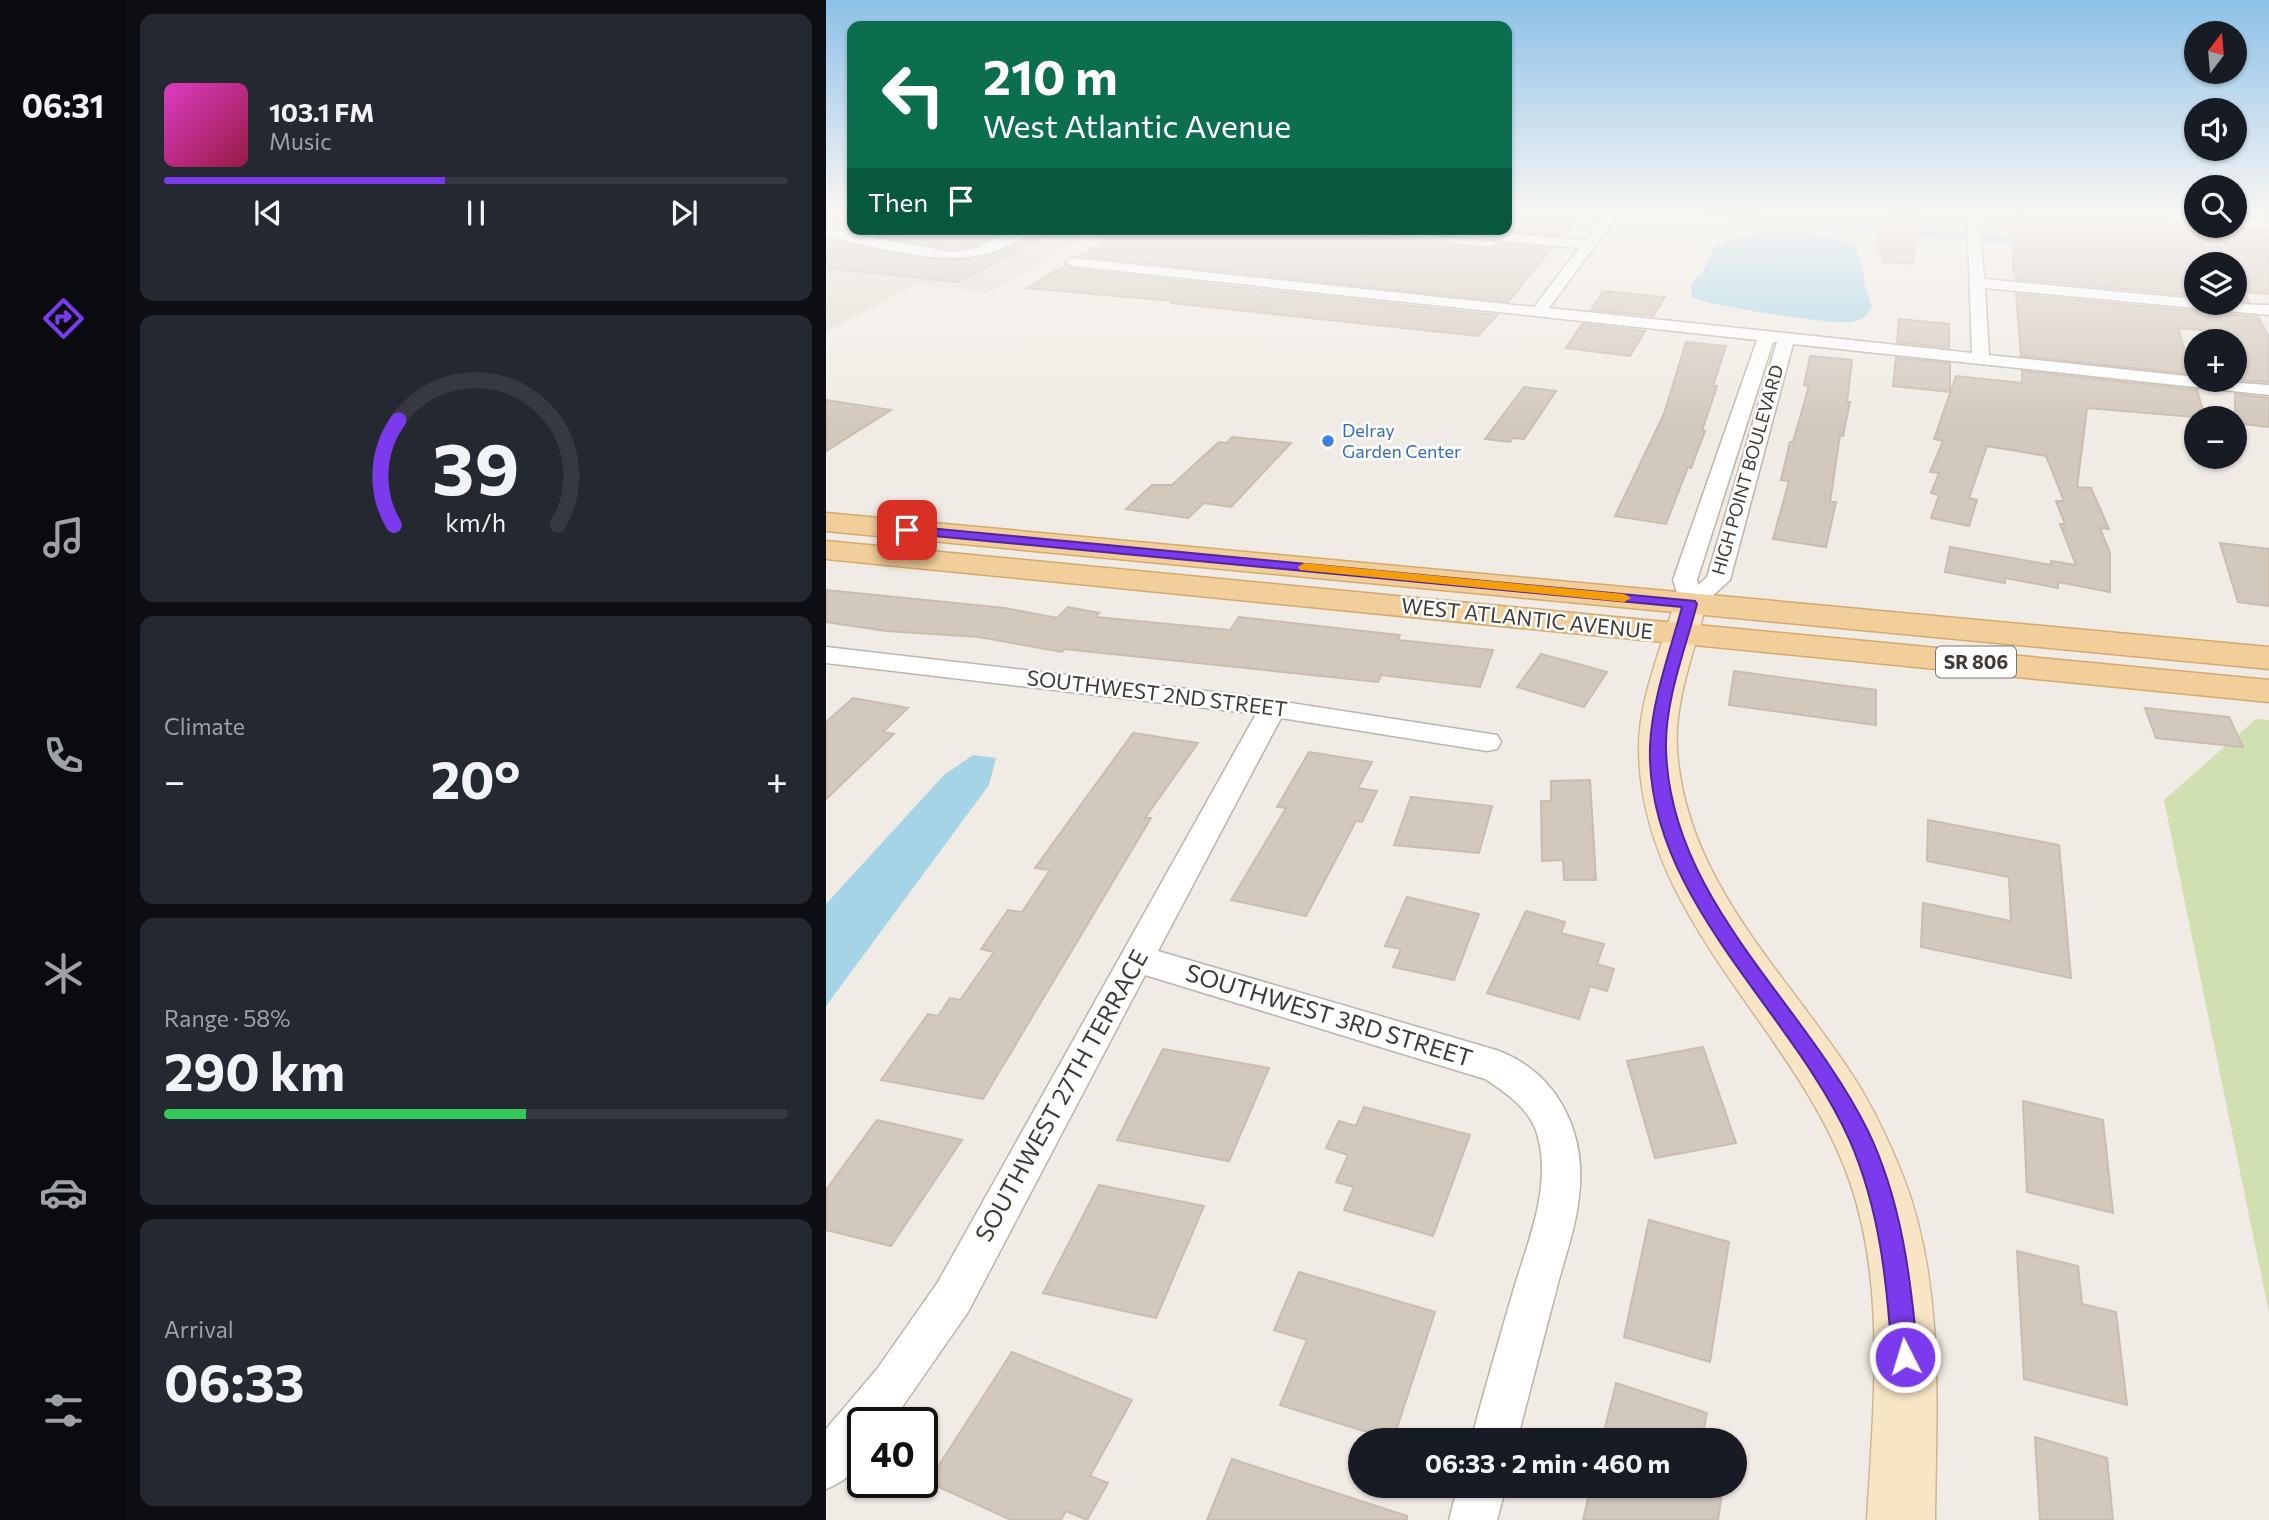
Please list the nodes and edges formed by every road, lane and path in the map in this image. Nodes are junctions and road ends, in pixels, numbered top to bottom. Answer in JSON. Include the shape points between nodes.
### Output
{"nodes":[{"id":1,"x":1978,"y":283,"type":"edge"},
{"id":2,"x":1277,"y":284,"type":"edge"},
{"id":3,"x":1559,"y":284,"type":"edge"},
{"id":4,"x":1988,"y":284,"type":"edge"},
{"id":5,"x":2269,"y":310,"type":"edge"},
{"id":6,"x":1539,"y":312,"type":"junction"},
{"id":7,"x":1777,"y":337,"type":"junction"},
{"id":8,"x":1981,"y":359,"type":"junction"},
{"id":9,"x":2269,"y":390,"type":"edge"},
{"id":10,"x":826,"y":522,"type":"edge"},
{"id":11,"x":1015,"y":540,"type":"junction"},
{"id":12,"x":826,"y":550,"type":"edge"},
{"id":13,"x":989,"y":566,"type":"junction"},
{"id":14,"x":1687,"y":619,"type":"junction"},
{"id":15,"x":836,"y":656,"type":"edge"},
{"id":16,"x":2269,"y":658,"type":"edge"},
{"id":17,"x":826,"y":674,"type":"edge"},
{"id":18,"x":2269,"y":691,"type":"edge"},
{"id":19,"x":1272,"y":709,"type":"junction"},
{"id":20,"x":1487,"y":742,"type":"dead end"},
{"id":21,"x":1137,"y":959,"type":"junction"},
{"id":22,"x":1497,"y":1428,"type":"edge"},
{"id":23,"x":826,"y":1465,"type":"edge"},
{"id":24,"x":1479,"y":1498,"type":"edge"},
{"id":25,"x":1473,"y":1520,"type":"edge"},
{"id":26,"x":1901,"y":1520,"type":"edge"}],
"edges":[{"from":1,"to":8,"type":"street"},
{"from":2,"to":6,"type":"street","name":"HIGH POINT BOULEVARD"},
{"from":3,"to":6,"type":"street"},
{"from":4,"to":5,"type":"street"},
{"from":6,"to":7,"type":"street","name":"HIGH POINT BOULEVARD"},
{"from":7,"to":8,"type":"street","name":"HIGH POINT BOULEVARD"},
{"from":7,"to":14,"type":"street","name":"HIGH POINT BOULEVARD","via":[[1685,580]]},
{"from":7,"to":14,"type":"street","name":"HIGH POINT BOULEVARD","via":[[1718,580]]},
{"from":8,"to":9,"type":"street","name":"HIGH POINT BOULEVARD"},
{"from":10,"to":11,"type":"main road","name":"WEST ATLANTIC AVENUE","number":"SR 806"},
{"from":11,"to":13,"type":"main road"},
{"from":11,"to":14,"type":"main road","name":"WEST ATLANTIC AVENUE","number":"SR 806"},
{"from":12,"to":13,"type":"main road","name":"WEST ATLANTIC AVENUE","number":"SR 806"},
{"from":13,"to":14,"type":"main road","name":"WEST ATLANTIC AVENUE","number":"SR 806"},
{"from":14,"to":16,"type":"main road","name":"WEST ATLANTIC AVENUE","number":"SR 806"},
{"from":14,"to":18,"type":"main road","name":"WEST ATLANTIC AVENUE","number":"SR 806"},
{"from":14,"to":26,"type":"street","via":[[1662,706],[1658,746],[1661,789],[1672,834],[1695,884],[1827,1079],[1859,1137],[1886,1212],[1899,1277],[1905,1357]]},
{"from":15,"to":17,"type":"street"},
{"from":15,"to":19,"type":"street","name":"SOUTHWEST 2ND STREET"},
{"from":19,"to":20,"type":"street","name":"SOUTHWEST 2ND STREET"},
{"from":19,"to":21,"type":"street","name":"SOUTHWEST 27TH TERRACE"},
{"from":21,"to":22,"type":"street","name":"SOUTHWEST 3RD STREET","via":[[1496,1066],[1538,1097],[1552,1119],[1563,1172]]},
{"from":21,"to":23,"type":"street","name":"SOUTHWEST 27TH TERRACE","via":[[953,1297],[893,1385]]},
{"from":24,"to":25,"type":"street"}]}
